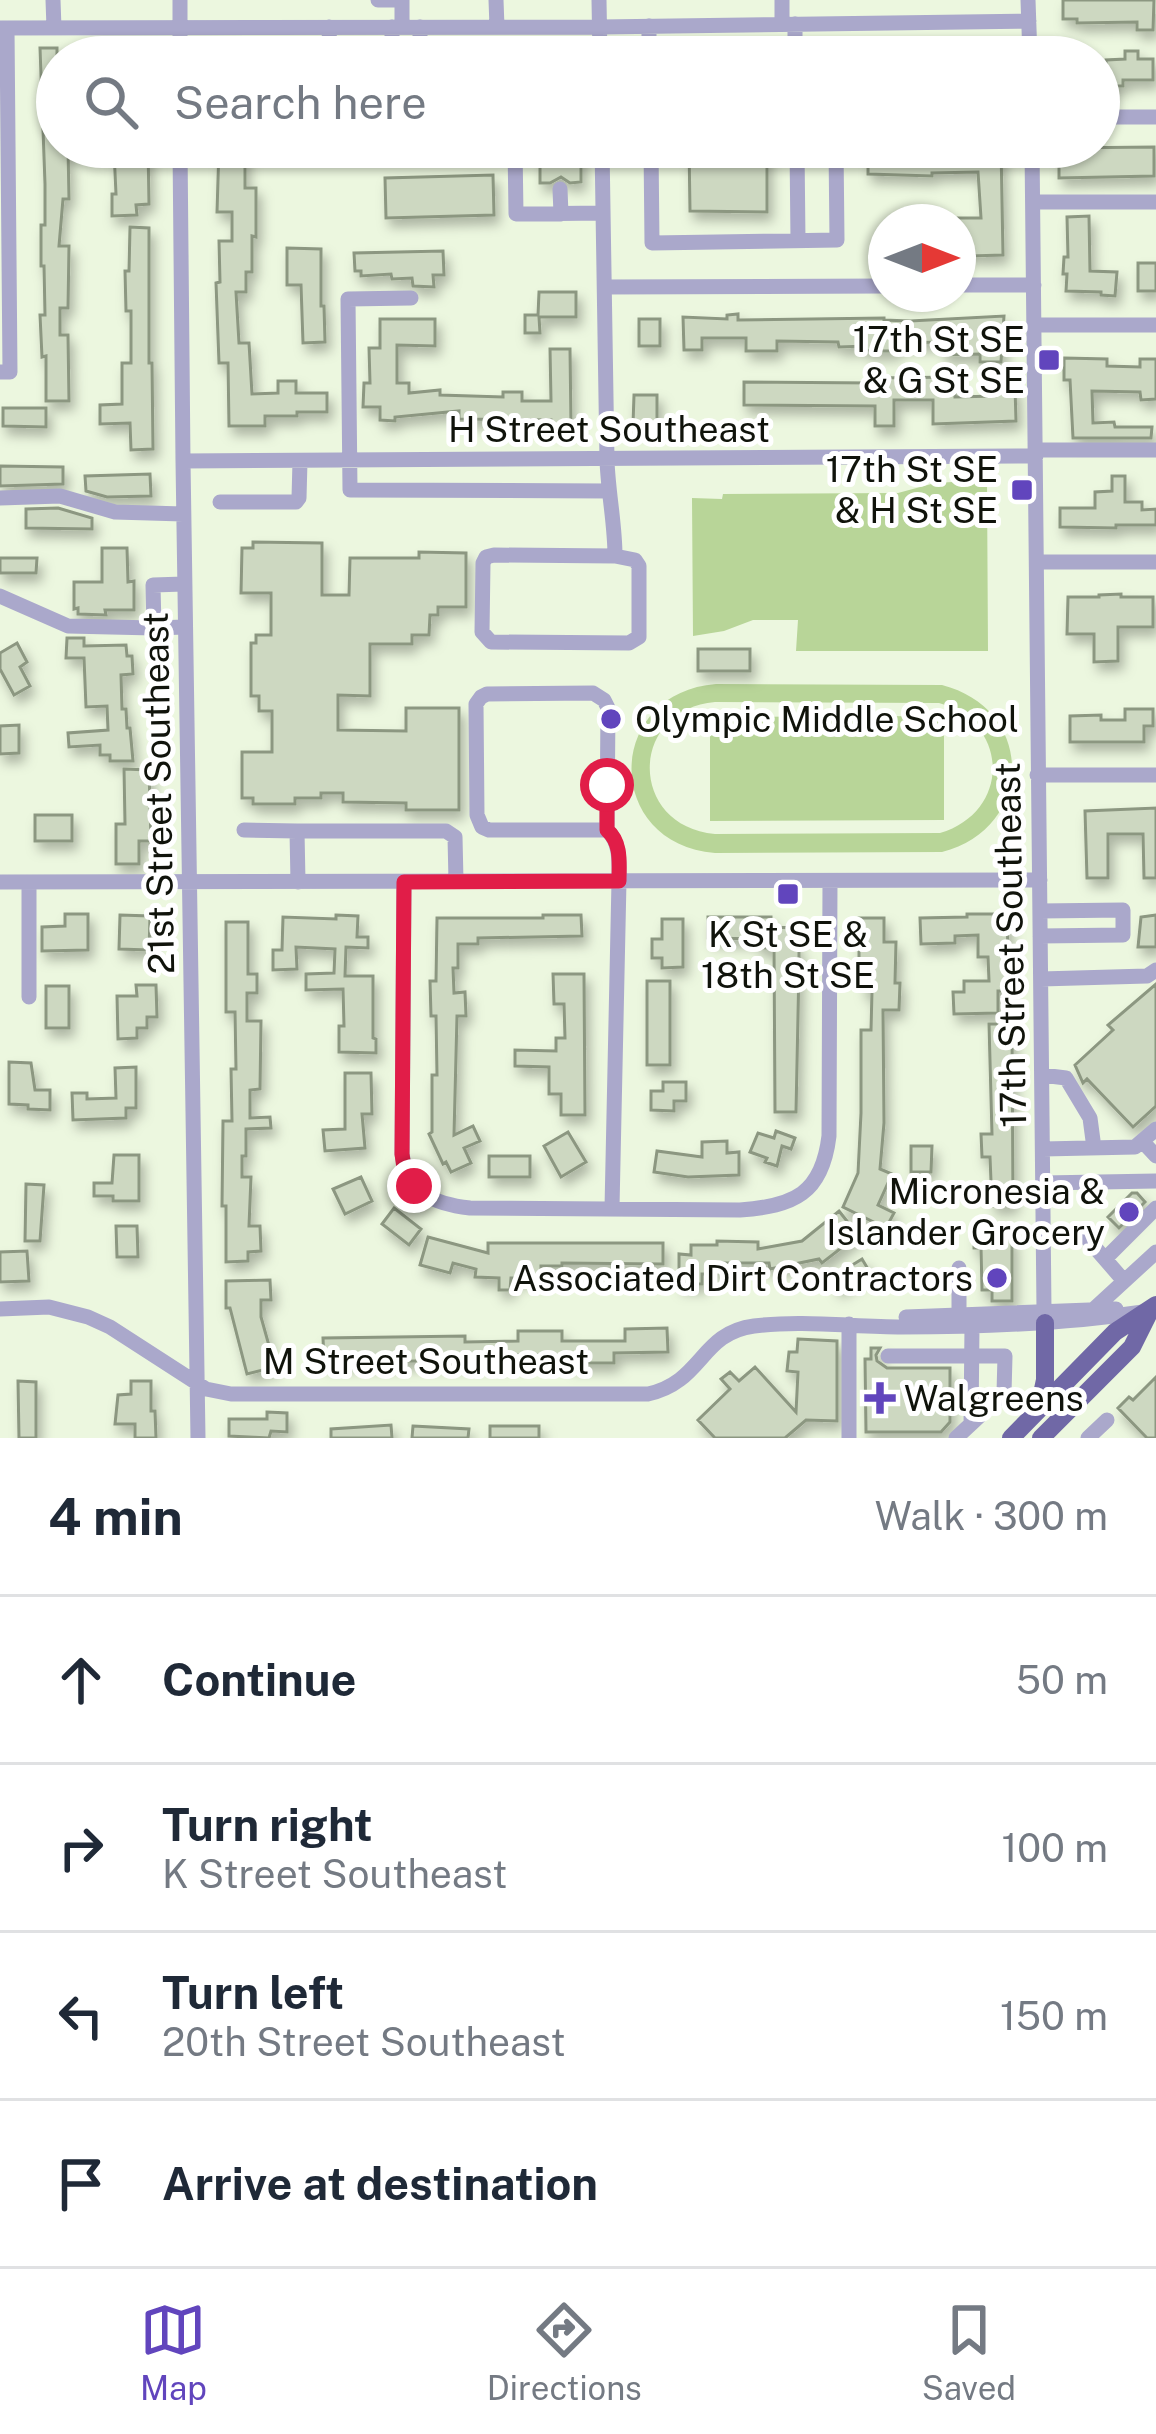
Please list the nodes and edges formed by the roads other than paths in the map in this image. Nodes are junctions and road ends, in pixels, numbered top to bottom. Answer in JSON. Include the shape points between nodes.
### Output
{"nodes":[{"id":1,"x":53,"y":0,"type":"edge"},
{"id":2,"x":180,"y":0,"type":"edge"},
{"id":3,"x":377,"y":0,"type":"edge"},
{"id":4,"x":496,"y":0,"type":"edge"},
{"id":5,"x":599,"y":0,"type":"edge"},
{"id":6,"x":782,"y":0,"type":"edge"},
{"id":7,"x":924,"y":0,"type":"edge"},
{"id":8,"x":1028,"y":0,"type":"edge"},
{"id":9,"x":1029,"y":21,"type":"junction"},
{"id":10,"x":925,"y":22,"type":"junction"},
{"id":11,"x":788,"y":24,"type":"junction"},
{"id":12,"x":649,"y":26,"type":"junction"},
{"id":13,"x":329,"y":27,"type":"junction"},
{"id":14,"x":404,"y":27,"type":"junction"},
{"id":15,"x":496,"y":27,"type":"junction"},
{"id":16,"x":599,"y":27,"type":"junction"},
{"id":17,"x":3,"y":28,"type":"edge"},
{"id":18,"x":54,"y":28,"type":"junction"},
{"id":19,"x":180,"y":28,"type":"junction"},
{"id":20,"x":180,"y":36,"type":"edge"},
{"id":21,"x":329,"y":36,"type":"edge"},
{"id":22,"x":400,"y":36,"type":"edge"},
{"id":23,"x":409,"y":36,"type":"edge"},
{"id":24,"x":599,"y":36,"type":"edge"},
{"id":25,"x":649,"y":36,"type":"edge"},
{"id":26,"x":791,"y":36,"type":"edge"},
{"id":27,"x":1029,"y":36,"type":"edge"},
{"id":28,"x":1120,"y":117,"type":"edge"},
{"id":29,"x":1156,"y":117,"type":"edge"},
{"id":30,"x":181,"y":168,"type":"edge"},
{"id":31,"x":515,"y":168,"type":"edge"},
{"id":32,"x":602,"y":168,"type":"edge"},
{"id":33,"x":651,"y":168,"type":"edge"},
{"id":34,"x":797,"y":168,"type":"edge"},
{"id":35,"x":836,"y":168,"type":"edge"},
{"id":36,"x":1032,"y":168,"type":"edge"},
{"id":37,"x":560,"y":189,"type":"dead end"},
{"id":38,"x":1033,"y":202,"type":"junction"},
{"id":39,"x":1156,"y":202,"type":"edge"},
{"id":40,"x":603,"y":213,"type":"junction"},
{"id":41,"x":560,"y":214,"type":"junction"},
{"id":42,"x":798,"y":241,"type":"junction"},
{"id":43,"x":1034,"y":285,"type":"junction"},
{"id":44,"x":605,"y":286,"type":"junction"},
{"id":45,"x":868,"y":286,"type":"edge"},
{"id":46,"x":976,"y":286,"type":"edge"},
{"id":47,"x":411,"y":298,"type":"dead end"},
{"id":48,"x":1035,"y":325,"type":"junction"},
{"id":49,"x":1156,"y":325,"type":"edge"},
{"id":50,"x":5,"y":372,"type":"edge"},
{"id":51,"x":1156,"y":450,"type":"edge"},
{"id":52,"x":1035,"y":453,"type":"junction"},
{"id":53,"x":349,"y":460,"type":"junction"},
{"id":54,"x":607,"y":460,"type":"junction"},
{"id":55,"x":182,"y":461,"type":"junction"},
{"id":56,"x":300,"y":461,"type":"junction"},
{"id":57,"x":608,"y":491,"type":"junction"},
{"id":58,"x":0,"y":498,"type":"edge"},
{"id":59,"x":220,"y":502,"type":"dead end"},
{"id":60,"x":184,"y":514,"type":"junction"},
{"id":61,"x":615,"y":556,"type":"junction"},
{"id":62,"x":1037,"y":562,"type":"junction"},
{"id":63,"x":1156,"y":562,"type":"edge"},
{"id":64,"x":184,"y":584,"type":"junction"},
{"id":65,"x":0,"y":596,"type":"edge"},
{"id":66,"x":185,"y":627,"type":"junction"},
{"id":67,"x":154,"y":628,"type":"junction"},
{"id":68,"x":1037,"y":775,"type":"junction"},
{"id":69,"x":1156,"y":775,"type":"edge"},
{"id":70,"x":244,"y":830,"type":"dead end"},
{"id":71,"x":607,"y":830,"type":"junction"},
{"id":72,"x":297,"y":831,"type":"junction"},
{"id":73,"x":1040,"y":880,"type":"junction"},
{"id":74,"x":456,"y":881,"type":"junction"},
{"id":75,"x":619,"y":881,"type":"junction"},
{"id":76,"x":830,"y":881,"type":"junction"},
{"id":77,"x":0,"y":882,"type":"edge"},
{"id":78,"x":29,"y":882,"type":"junction"},
{"id":79,"x":189,"y":882,"type":"junction"},
{"id":80,"x":298,"y":882,"type":"junction"},
{"id":81,"x":404,"y":882,"type":"junction"},
{"id":82,"x":1040,"y":911,"type":"junction"},
{"id":83,"x":1040,"y":936,"type":"junction"},
{"id":84,"x":1156,"y":970,"type":"edge"},
{"id":85,"x":1041,"y":979,"type":"junction"},
{"id":86,"x":29,"y":997,"type":"dead end"},
{"id":87,"x":1042,"y":1075,"type":"junction"},
{"id":88,"x":1156,"y":1129,"type":"edge"},
{"id":89,"x":1142,"y":1141,"type":"junction"},
{"id":90,"x":1043,"y":1148,"type":"junction"},
{"id":91,"x":1094,"y":1148,"type":"junction"},
{"id":92,"x":1156,"y":1156,"type":"edge"},
{"id":93,"x":1156,"y":1180,"type":"edge"},
{"id":94,"x":1043,"y":1183,"type":"junction"},
{"id":95,"x":612,"y":1208,"type":"junction"},
{"id":96,"x":1156,"y":1208,"type":"edge"},
{"id":97,"x":1044,"y":1237,"type":"junction"},
{"id":98,"x":1156,"y":1252,"type":"edge"},
{"id":99,"x":1105,"y":1259,"type":"junction"},
{"id":100,"x":959,"y":1268,"type":"dead end"},
{"id":101,"x":1124,"y":1281,"type":"junction"},
{"id":102,"x":1096,"y":1308,"type":"junction"},
{"id":103,"x":1154,"y":1308,"type":"edge"},
{"id":104,"x":0,"y":1309,"type":"edge"},
{"id":105,"x":1045,"y":1317,"type":"junction"},
{"id":106,"x":966,"y":1321,"type":"junction"},
{"id":107,"x":850,"y":1324,"type":"junction"},
{"id":108,"x":850,"y":1355,"type":"junction"},
{"id":109,"x":971,"y":1357,"type":"junction"},
{"id":110,"x":198,"y":1384,"type":"junction"},
{"id":111,"x":1039,"y":1408,"type":"junction"},
{"id":112,"x":1107,"y":1420,"type":"dead end"},
{"id":113,"x":971,"y":1424,"type":"junction"},
{"id":114,"x":198,"y":1438,"type":"edge"},
{"id":115,"x":850,"y":1438,"type":"edge"},
{"id":116,"x":956,"y":1438,"type":"edge"},
{"id":117,"x":1011,"y":1438,"type":"edge"},
{"id":118,"x":1041,"y":1438,"type":"edge"},
{"id":119,"x":1088,"y":1438,"type":"edge"}],
"edges":[{"from":1,"to":18,"type":"street"},
{"from":2,"to":19,"type":"street"},
{"from":3,"to":14,"type":"street","via":[[402,0]]},
{"from":4,"to":15,"type":"street"},
{"from":5,"to":16,"type":"street"},
{"from":6,"to":11,"type":"street"},
{"from":7,"to":10,"type":"street"},
{"from":8,"to":9,"type":"street"},
{"from":9,"to":10,"type":"street"},
{"from":9,"to":27,"type":"street"},
{"from":10,"to":11,"type":"street"},
{"from":11,"to":12,"type":"street"},
{"from":11,"to":26,"type":"street"},
{"from":12,"to":16,"type":"street"},
{"from":12,"to":25,"type":"street"},
{"from":13,"to":14,"type":"street"},
{"from":13,"to":19,"type":"street"},
{"from":13,"to":21,"type":"street"},
{"from":14,"to":15,"type":"street"},
{"from":14,"to":22,"type":"street"},
{"from":14,"to":23,"type":"street"},
{"from":15,"to":16,"type":"street"},
{"from":16,"to":24,"type":"street"},
{"from":17,"to":18,"type":"street"},
{"from":17,"to":50,"type":"street"},
{"from":18,"to":19,"type":"street"},
{"from":19,"to":20,"type":"street"},
{"from":28,"to":29,"type":"street"},
{"from":30,"to":55,"type":"street","name":"21st Street Southeast"},
{"from":31,"to":41,"type":"street","via":[[516,214]]},
{"from":32,"to":40,"type":"street"},
{"from":33,"to":42,"type":"street","via":[[652,243]]},
{"from":34,"to":42,"type":"street"},
{"from":35,"to":42,"type":"street","via":[[837,240]]},
{"from":36,"to":38,"type":"street","name":"17th Street Southeast"},
{"from":37,"to":41,"type":"street"},
{"from":38,"to":39,"type":"street"},
{"from":38,"to":43,"type":"street","name":"17th Street Southeast"},
{"from":40,"to":41,"type":"street"},
{"from":40,"to":44,"type":"street"},
{"from":43,"to":46,"type":"street"},
{"from":43,"to":48,"type":"street","name":"17th Street Southeast"},
{"from":44,"to":45,"type":"street"},
{"from":44,"to":54,"type":"street"},
{"from":47,"to":53,"type":"street","via":[[348,298]]},
{"from":48,"to":49,"type":"street"},
{"from":48,"to":52,"type":"street","name":"17th Street Southeast"},
{"from":51,"to":52,"type":"street","name":"H Street Southeast"},
{"from":52,"to":54,"type":"street","name":"H Street Southeast"},
{"from":52,"to":62,"type":"street","name":"17th Street Southeast"},
{"from":53,"to":54,"type":"street","name":"H Street Southeast"},
{"from":53,"to":56,"type":"street","name":"H Street Southeast"},
{"from":53,"to":57,"type":"street","via":[[350,490]]},
{"from":54,"to":57,"type":"street"},
{"from":55,"to":56,"type":"street","name":"H Street Southeast"},
{"from":55,"to":60,"type":"street","name":"21st Street Southeast"},
{"from":56,"to":59,"type":"street","via":[[296,502]]},
{"from":57,"to":61,"type":"street"},
{"from":58,"to":60,"type":"street","via":[[60,496],[115,512]]},
{"from":60,"to":64,"type":"street","name":"21st Street Southeast"},
{"from":61,"to":61,"type":"street","via":[[639,566],[636,641],[491,642],[482,632],[486,557]]},
{"from":62,"to":63,"type":"street"},
{"from":62,"to":68,"type":"street","name":"17th Street Southeast"},
{"from":64,"to":66,"type":"street","name":"21st Street Southeast"},
{"from":64,"to":67,"type":"street","via":[[153,585]]},
{"from":65,"to":67,"type":"street","via":[[68,626]]},
{"from":66,"to":67,"type":"street"},
{"from":66,"to":79,"type":"street","name":"21st Street Southeast"},
{"from":68,"to":69,"type":"street"},
{"from":68,"to":73,"type":"street","name":"17th Street Southeast"},
{"from":70,"to":72,"type":"street"},
{"from":71,"to":71,"type":"street","via":[[604,700],[481,697],[482,826]]},
{"from":71,"to":75,"type":"street","via":[[618,850]]},
{"from":72,"to":74,"type":"street","via":[[446,831],[455,837]]},
{"from":72,"to":80,"type":"street"},
{"from":73,"to":76,"type":"street"},
{"from":73,"to":82,"type":"street","name":"17th Street Southeast"},
{"from":74,"to":75,"type":"street"},
{"from":74,"to":81,"type":"street"},
{"from":75,"to":76,"type":"street"},
{"from":75,"to":95,"type":"street"},
{"from":76,"to":95,"type":"street","via":[[829,1136],[818,1176],[792,1200],[768,1207]]},
{"from":77,"to":78,"type":"street"},
{"from":78,"to":79,"type":"street"},
{"from":78,"to":86,"type":"street"},
{"from":79,"to":80,"type":"street"},
{"from":79,"to":110,"type":"street","name":"21st Street Southeast"},
{"from":80,"to":81,"type":"street"},
{"from":81,"to":95,"type":"street","via":[[402,1154],[414,1186],[439,1203]]},
{"from":82,"to":83,"type":"street","name":"17th Street Southeast"},
{"from":82,"to":83,"type":"street","via":[[1123,910],[1123,935]]},
{"from":83,"to":85,"type":"street","name":"17th Street Southeast"},
{"from":84,"to":85,"type":"street"},
{"from":85,"to":87,"type":"street","name":"17th Street Southeast"},
{"from":87,"to":90,"type":"street","name":"17th Street Southeast"},
{"from":87,"to":91,"type":"street","via":[[1066,1078],[1090,1118]]},
{"from":88,"to":89,"type":"street"},
{"from":89,"to":91,"type":"street"},
{"from":89,"to":92,"type":"street"},
{"from":90,"to":91,"type":"street"},
{"from":90,"to":94,"type":"street","name":"17th Street Southeast"},
{"from":93,"to":94,"type":"street"},
{"from":94,"to":97,"type":"street","name":"17th Street Southeast"},
{"from":96,"to":99,"type":"street"},
{"from":97,"to":99,"type":"street","via":[[1084,1236]]},
{"from":97,"to":105,"type":"street","name":"17th Street Southeast"},
{"from":98,"to":101,"type":"street"},
{"from":99,"to":101,"type":"street"},
{"from":100,"to":106,"type":"street"},
{"from":101,"to":102,"type":"street"},
{"from":102,"to":103,"type":"street","name":"M Street Southeast"},
{"from":102,"to":105,"type":"street","name":"M Street Southeast"},
{"from":103,"to":105,"type":"street","name":"M Street Southeast"},
{"from":103,"to":111,"type":"main road","via":[[1115,1332]]},
{"from":103,"to":118,"type":"main road","via":[[1132,1347]]},
{"from":104,"to":110,"type":"street","name":"M Street Southeast","via":[[49,1307],[88,1317]]},
{"from":105,"to":106,"type":"street","name":"M Street Southeast"},
{"from":105,"to":111,"type":"main road"},
{"from":106,"to":107,"type":"street","name":"M Street Southeast"},
{"from":106,"to":109,"type":"street"},
{"from":107,"to":108,"type":"street"},
{"from":107,"to":110,"type":"street","name":"M Street Southeast","via":[[739,1330],[715,1342],[685,1379],[648,1394],[231,1394]]},
{"from":108,"to":109,"type":"street"},
{"from":108,"to":115,"type":"street"},
{"from":109,"to":113,"type":"street"},
{"from":109,"to":113,"type":"street","via":[[1004,1357],[1004,1393]]},
{"from":110,"to":114,"type":"street","name":"21st Street Southeast"},
{"from":111,"to":117,"type":"main road"},
{"from":112,"to":119,"type":"street"},
{"from":113,"to":116,"type":"street"}]}
